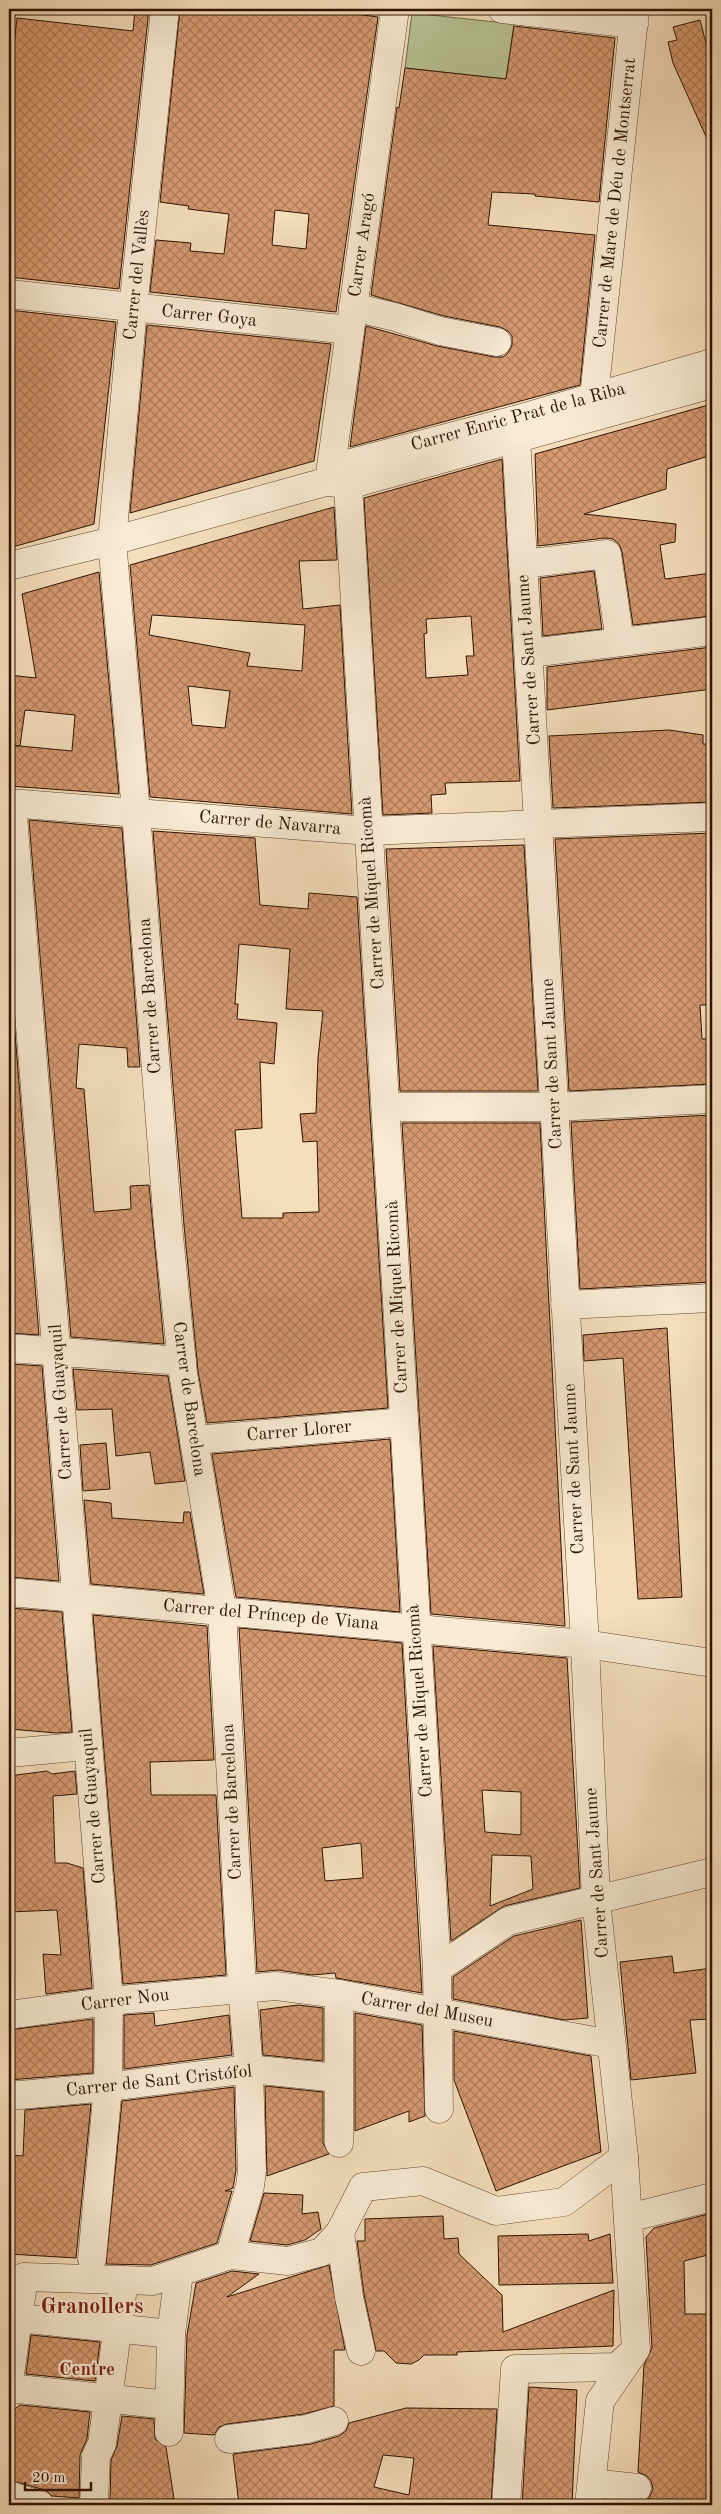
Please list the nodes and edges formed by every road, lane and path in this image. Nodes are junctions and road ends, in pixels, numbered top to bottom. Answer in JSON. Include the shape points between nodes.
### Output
{"nodes":[{"id":1,"x":164,"y":9,"type":"edge"},
{"id":2,"x":395,"y":9,"type":"edge"},
{"id":3,"x":502,"y":9,"type":"edge"},
{"id":4,"x":634,"y":16,"type":"edge"},
{"id":5,"x":9,"y":294,"type":"edge"},
{"id":6,"x":133,"y":308,"type":"junction"},
{"id":7,"x":351,"y":319,"type":"junction"},
{"id":8,"x":497,"y":342,"type":"dead end"},
{"id":9,"x":712,"y":363,"type":"edge"},
{"id":10,"x":712,"y":384,"type":"edge"},
{"id":11,"x":594,"y":397,"type":"junction"},
{"id":12,"x":516,"y":430,"type":"junction"},
{"id":13,"x":338,"y":483,"type":"junction"},
{"id":14,"x":112,"y":541,"type":"junction"},
{"id":15,"x":524,"y":564,"type":"junction"},
{"id":16,"x":9,"y":566,"type":"edge"},
{"id":17,"x":712,"y":631,"type":"edge"},
{"id":18,"x":620,"y":642,"type":"junction"},
{"id":19,"x":530,"y":653,"type":"junction"},
{"id":20,"x":11,"y":804,"type":"edge"},
{"id":21,"x":136,"y":812,"type":"junction"},
{"id":22,"x":712,"y":817,"type":"edge"},
{"id":23,"x":539,"y":826,"type":"junction"},
{"id":24,"x":368,"y":831,"type":"junction"},
{"id":25,"x":712,"y":1099,"type":"edge"},
{"id":26,"x":386,"y":1107,"type":"junction"},
{"id":27,"x":555,"y":1107,"type":"junction"},
{"id":28,"x":712,"y":1298,"type":"edge"},
{"id":29,"x":564,"y":1305,"type":"junction"},
{"id":30,"x":9,"y":1348,"type":"edge"},
{"id":31,"x":57,"y":1352,"type":"junction"},
{"id":32,"x":182,"y":1361,"type":"junction"},
{"id":33,"x":404,"y":1422,"type":"junction"},
{"id":34,"x":194,"y":1440,"type":"junction"},
{"id":35,"x":9,"y":1592,"type":"edge"},
{"id":36,"x":76,"y":1597,"type":"junction"},
{"id":37,"x":222,"y":1610,"type":"junction"},
{"id":38,"x":415,"y":1628,"type":"junction"},
{"id":39,"x":584,"y":1644,"type":"junction"},
{"id":40,"x":712,"y":1662,"type":"edge"},
{"id":41,"x":87,"y":1746,"type":"junction"},
{"id":42,"x":9,"y":1753,"type":"edge"},
{"id":43,"x":712,"y":1872,"type":"edge"},
{"id":44,"x":596,"y":1900,"type":"junction"},
{"id":45,"x":437,"y":1969,"type":"junction"},
{"id":46,"x":242,"y":1987,"type":"junction"},
{"id":47,"x":339,"y":1994,"type":"junction"},
{"id":48,"x":109,"y":2000,"type":"junction"},
{"id":49,"x":439,"y":2012,"type":"junction"},
{"id":50,"x":9,"y":2015,"type":"edge"},
{"id":51,"x":611,"y":2044,"type":"junction"},
{"id":52,"x":250,"y":2069,"type":"junction"},
{"id":53,"x":338,"y":2078,"type":"junction"},
{"id":54,"x":108,"y":2087,"type":"junction"},
{"id":55,"x":9,"y":2096,"type":"edge"},
{"id":56,"x":440,"y":2109,"type":"dead end"},
{"id":57,"x":339,"y":2143,"type":"dead end"},
{"id":58,"x":624,"y":2158,"type":"junction"},
{"id":59,"x":712,"y":2197,"type":"edge"},
{"id":60,"x":628,"y":2218,"type":"junction"},
{"id":61,"x":340,"y":2232,"type":"junction"},
{"id":62,"x":230,"y":2255,"type":"junction"},
{"id":63,"x":92,"y":2259,"type":"dead end"},
{"id":64,"x":16,"y":2269,"type":"edge"},
{"id":65,"x":189,"y":2269,"type":"junction"},
{"id":66,"x":124,"y":2280,"type":"junction"},
{"id":67,"x":18,"y":2318,"type":"junction"},
{"id":68,"x":118,"y":2329,"type":"junction"},
{"id":69,"x":171,"y":2334,"type":"junction"},
{"id":70,"x":636,"y":2350,"type":"junction"},
{"id":71,"x":361,"y":2351,"type":"dead end"},
{"id":72,"x":9,"y":2381,"type":"edge"},
{"id":73,"x":9,"y":2388,"type":"edge"},
{"id":74,"x":107,"y":2409,"type":"junction"},
{"id":75,"x":334,"y":2421,"type":"dead end"},
{"id":76,"x":229,"y":2440,"type":"dead end"},
{"id":77,"x":637,"y":2488,"type":"dead end"},
{"id":78,"x":590,"y":2494,"type":"edge"},
{"id":79,"x":9,"y":2496,"type":"edge"},
{"id":80,"x":40,"y":2505,"type":"edge"},
{"id":81,"x":94,"y":2505,"type":"edge"},
{"id":82,"x":506,"y":2505,"type":"edge"}],
"edges":[{"from":1,"to":6,"type":"street","name":"Carrer del Vallès"},
{"from":2,"to":7,"type":"street","name":"Carrer Aragó"},
{"from":3,"to":4,"type":"street"},
{"from":4,"to":11,"type":"street","name":"Carrer de Mare de Déu de Montserrat"},
{"from":5,"to":6,"type":"street","name":"Carrer Goya"},
{"from":6,"to":7,"type":"street","name":"Carrer Goya"},
{"from":6,"to":14,"type":"street","name":"Carrer del Vallès"},
{"from":7,"to":8,"type":"street","name":"Carrer Goya","via":[[395,317],[440,331]]},
{"from":7,"to":13,"type":"street","name":"Carrer Aragó"},
{"from":9,"to":11,"type":"street","name":"Carrer Enric Prat de la Riba"},
{"from":10,"to":12,"type":"street","name":"Carrer Enric Prat de la Riba"},
{"from":11,"to":12,"type":"street","name":"Carrer Enric Prat de la Riba"},
{"from":12,"to":13,"type":"street","name":"Carrer Enric Prat de la Riba","via":[[351,463]]},
{"from":12,"to":15,"type":"street","name":"Carrer de Sant Jaume"},
{"from":13,"to":14,"type":"street","name":"Carrer Enric Prat de la Riba"},
{"from":13,"to":24,"type":"street","name":"Carrer de Miquel Ricomà"},
{"from":14,"to":16,"type":"street","name":"Carrer Enric Prat de la Riba"},
{"from":14,"to":21,"type":"street","name":"Carrer de Barcelona"},
{"from":15,"to":18,"type":"street","via":[[607,554]]},
{"from":15,"to":19,"type":"street","name":"Carrer de Sant Jaume"},
{"from":17,"to":18,"type":"street"},
{"from":18,"to":19,"type":"street"},
{"from":19,"to":23,"type":"street","name":"Carrer de Sant Jaume"},
{"from":20,"to":21,"type":"street","name":"Carrer de Navarra"},
{"from":20,"to":31,"type":"street","name":"Carrer de Guayaquil"},
{"from":21,"to":24,"type":"street","name":"Carrer de Navarra"},
{"from":21,"to":32,"type":"street","name":"Carrer de Barcelona","via":[[168,1226]]},
{"from":22,"to":23,"type":"street","name":"Carrer de Navarra"},
{"from":23,"to":24,"type":"street","name":"Carrer de Navarra"},
{"from":23,"to":27,"type":"street","name":"Carrer de Sant Jaume"},
{"from":24,"to":26,"type":"street","name":"Carrer de Miquel Ricomà"},
{"from":25,"to":27,"type":"street"},
{"from":26,"to":27,"type":"street"},
{"from":26,"to":33,"type":"street","name":"Carrer de Miquel Ricomà"},
{"from":27,"to":29,"type":"street","name":"Carrer de Sant Jaume"},
{"from":28,"to":29,"type":"street"},
{"from":29,"to":39,"type":"street","name":"Carrer de Sant Jaume"},
{"from":30,"to":31,"type":"street"},
{"from":31,"to":32,"type":"street"},
{"from":31,"to":36,"type":"street","name":"Carrer de Guayaquil"},
{"from":32,"to":34,"type":"street","name":"Carrer de Barcelona"},
{"from":33,"to":34,"type":"street","name":"Carrer Llorer"},
{"from":33,"to":38,"type":"street","name":"Carrer de Miquel Ricomà"},
{"from":34,"to":37,"type":"street","name":"Carrer de Barcelona"},
{"from":35,"to":36,"type":"street","name":"Carrer del Príncep de Viana"},
{"from":36,"to":37,"type":"street","name":"Carrer del Príncep de Viana"},
{"from":36,"to":41,"type":"street","name":"Carrer de Guayaquil"},
{"from":37,"to":38,"type":"street","name":"Carrer del Príncep de Viana"},
{"from":37,"to":46,"type":"street","name":"Carrer de Barcelona"},
{"from":38,"to":39,"type":"street","name":"Carrer del Príncep de Viana"},
{"from":38,"to":45,"type":"street","name":"Carrer de Miquel Ricomà"},
{"from":39,"to":40,"type":"street","name":"Carrer del Príncep de Viana"},
{"from":39,"to":44,"type":"street","name":"Carrer de Sant Jaume"},
{"from":41,"to":42,"type":"street"},
{"from":41,"to":48,"type":"street","name":"Carrer de Guayaquil"},
{"from":43,"to":44,"type":"street"},
{"from":44,"to":45,"type":"street","via":[[508,1921]]},
{"from":44,"to":51,"type":"street","name":"Carrer de Sant Jaume"},
{"from":45,"to":49,"type":"street","name":"Carrer de Miquel Ricomà"},
{"from":46,"to":47,"type":"street","name":"Carrer del Museu","via":[[276,1986]]},
{"from":46,"to":48,"type":"street","name":"Carrer Nou"},
{"from":46,"to":52,"type":"street","name":"Carrer de Barcelona"},
{"from":47,"to":49,"type":"street","name":"Carrer del Museu"},
{"from":47,"to":53,"type":"street"},
{"from":48,"to":50,"type":"street","name":"Carrer Nou"},
{"from":48,"to":54,"type":"street","name":"Carrer de Guayaquil"},
{"from":49,"to":51,"type":"street","name":"Carrer del Museu"},
{"from":49,"to":56,"type":"street","name":"Carrer de Miquel Ricomà"},
{"from":51,"to":58,"type":"street","name":"Carrer de Sant Jaume"},
{"from":52,"to":53,"type":"street","name":"Carrer de Sant Cristófol"},
{"from":52,"to":54,"type":"street","name":"Carrer de Sant Cristófol"},
{"from":52,"to":62,"type":"street","name":"Carrer de Barcelona","via":[[252,2171],[256,2186]]},
{"from":53,"to":57,"type":"street"},
{"from":54,"to":55,"type":"street","name":"Carrer de Sant Cristófol"},
{"from":54,"to":63,"type":"street","name":"Carrer de Guayaquil"},
{"from":58,"to":60,"type":"street","name":"Carrer de Sant Jaume"},
{"from":58,"to":61,"type":"street","via":[[564,2202],[496,2211],[422,2181],[362,2187]]},
{"from":59,"to":60,"type":"street"},
{"from":60,"to":70,"type":"street","name":"Carrer de Sant Jaume"},
{"from":61,"to":62,"type":"street","via":[[322,2252],[288,2261]]},
{"from":61,"to":71,"type":"street"},
{"from":62,"to":65,"type":"street"},
{"from":64,"to":66,"type":"street"},
{"from":64,"to":67,"type":"street"},
{"from":65,"to":66,"type":"street","via":[[153,2281]]},
{"from":65,"to":69,"type":"street"},
{"from":66,"to":68,"type":"street"},
{"from":67,"to":68,"type":"street"},
{"from":67,"to":72,"type":"street"},
{"from":68,"to":69,"type":"street"},
{"from":68,"to":74,"type":"street"},
{"from":69,"to":74,"type":"street","via":[[169,2417]]},
{"from":70,"to":78,"type":"street","via":[[600,2401]]},
{"from":70,"to":82,"type":"street","via":[[617,2367],[514,2369]]},
{"from":73,"to":74,"type":"street"},
{"from":74,"to":81,"type":"street","via":[[102,2444],[96,2456]]},
{"from":75,"to":76,"type":"street","via":[[307,2429]]},
{"from":77,"to":78,"type":"street"},
{"from":79,"to":80,"type":"street"}]}
